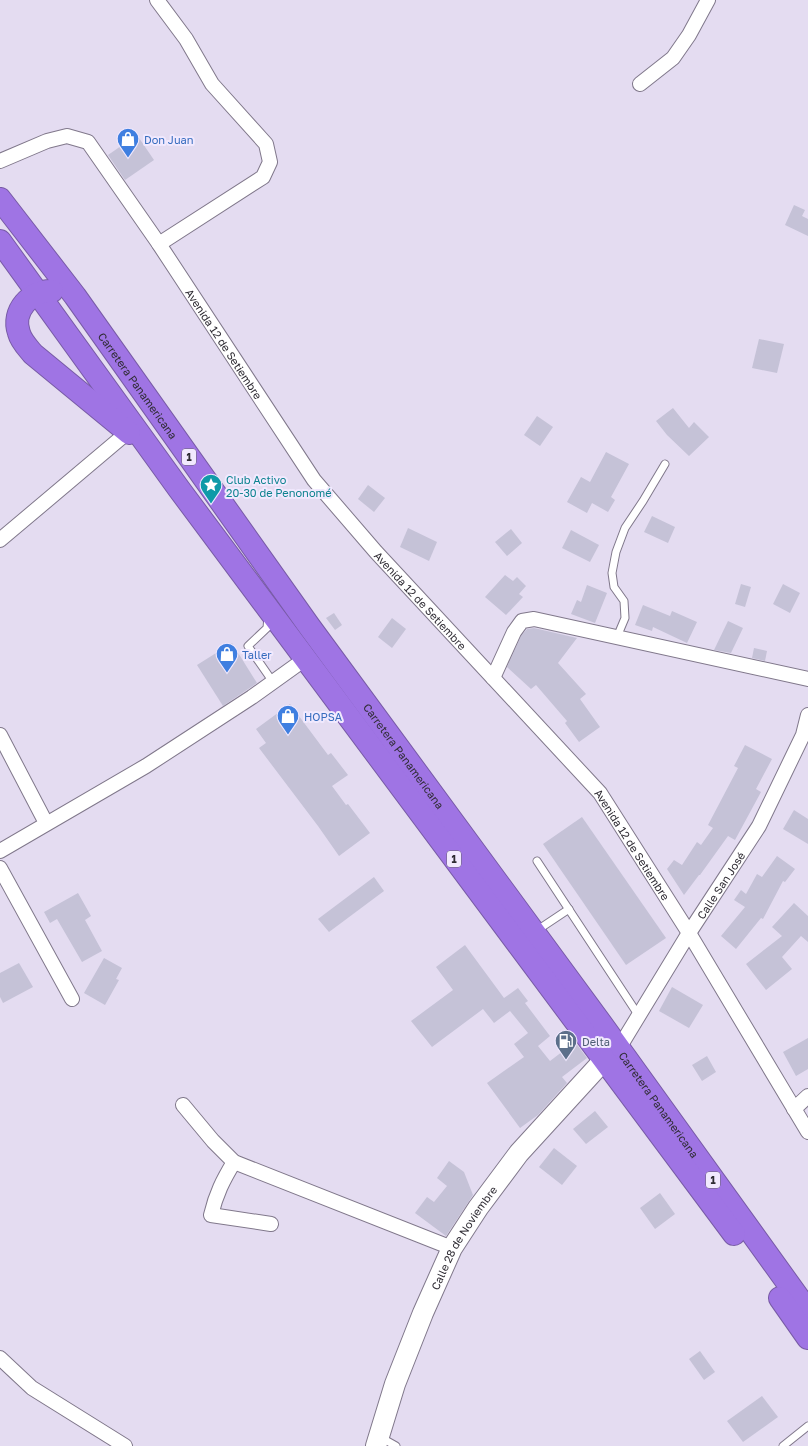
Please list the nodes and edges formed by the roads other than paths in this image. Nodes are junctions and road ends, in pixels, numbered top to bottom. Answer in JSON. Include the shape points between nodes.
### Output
{"nodes":[{"id":1,"x":157,"y":0,"type":"edge"},
{"id":2,"x":708,"y":0,"type":"edge"},
{"id":3,"x":640,"y":84,"type":"dead end"},
{"id":4,"x":0,"y":161,"type":"edge"},
{"id":5,"x":0,"y":199,"type":"edge"},
{"id":6,"x":0,"y":241,"type":"edge"},
{"id":7,"x":159,"y":244,"type":"junction"},
{"id":8,"x":37,"y":293,"type":"junction"},
{"id":9,"x":75,"y":296,"type":"junction"},
{"id":10,"x":128,"y":432,"type":"junction"},
{"id":11,"x":160,"y":461,"type":"junction"},
{"id":12,"x":665,"y":464,"type":"dead end"},
{"id":13,"x":0,"y":540,"type":"edge"},
{"id":14,"x":268,"y":608,"type":"junction"},
{"id":15,"x":309,"y":626,"type":"junction"},
{"id":16,"x":617,"y":637,"type":"junction"},
{"id":17,"x":306,"y":659,"type":"junction"},
{"id":18,"x":493,"y":678,"type":"junction"},
{"id":19,"x":808,"y":679,"type":"edge"},
{"id":20,"x":273,"y":682,"type":"junction"},
{"id":21,"x":808,"y":715,"type":"edge"},
{"id":22,"x":0,"y":735,"type":"edge"},
{"id":23,"x":806,"y":736,"type":"edge"},
{"id":24,"x":46,"y":823,"type":"junction"},
{"id":25,"x":0,"y":851,"type":"edge"},
{"id":26,"x":537,"y":861,"type":"dead end"},
{"id":27,"x":0,"y":868,"type":"edge"},
{"id":28,"x":568,"y":909,"type":"junction"},
{"id":29,"x":534,"y":932,"type":"junction"},
{"id":30,"x":689,"y":933,"type":"junction"},
{"id":31,"x":72,"y":999,"type":"dead end"},
{"id":32,"x":639,"y":1016,"type":"junction"},
{"id":33,"x":611,"y":1054,"type":"junction"},
{"id":34,"x":808,"y":1096,"type":"edge"},
{"id":35,"x":183,"y":1105,"type":"dead end"},
{"id":36,"x":794,"y":1108,"type":"junction"},
{"id":37,"x":808,"y":1132,"type":"edge"},
{"id":38,"x":234,"y":1162,"type":"junction"},
{"id":39,"x":271,"y":1224,"type":"dead end"},
{"id":40,"x":452,"y":1248,"type":"junction"},
{"id":41,"x":808,"y":1311,"type":"edge"},
{"id":42,"x":808,"y":1338,"type":"edge"},
{"id":43,"x":0,"y":1358,"type":"edge"},
{"id":44,"x":808,"y":1426,"type":"edge"},
{"id":45,"x":384,"y":1443,"type":"edge"},
{"id":46,"x":125,"y":1446,"type":"edge"},
{"id":47,"x":783,"y":1446,"type":"edge"}],
"edges":[{"from":1,"to":7,"type":"street","via":[[186,39],[212,84],[266,144],[270,162],[263,177]]},
{"from":2,"to":3,"type":"street","via":[[673,58]]},
{"from":4,"to":7,"type":"street","name":"Avenida 12 de Setiembre","via":[[47,140],[67,136],[88,142]]},
{"from":5,"to":9,"type":"highway","name":"Carretera Panamericana","number":"1"},
{"from":6,"to":8,"type":"highway","name":"Carretera Panamericana","number":"1"},
{"from":7,"to":18,"type":"street","name":"Avenida 12 de Setiembre","via":[[314,480],[376,552]]},
{"from":8,"to":9,"type":"highway","via":[[52,291]]},
{"from":8,"to":10,"type":"highway","via":[[26,302],[18,315],[18,332],[22,340],[33,354]]},
{"from":8,"to":11,"type":"highway","name":"Carretera Panamericana","number":"1"},
{"from":9,"to":15,"type":"highway","name":"Carretera Panamericana","number":"1"},
{"from":10,"to":11,"type":"highway"},
{"from":10,"to":13,"type":"street"},
{"from":11,"to":14,"type":"highway","name":"Carretera Panamericana","number":"1"},
{"from":12,"to":16,"type":"lane","via":[[624,528],[616,552],[612,573],[614,587],[624,600],[625,618]]},
{"from":14,"to":17,"type":"highway","name":"Carretera Panamericana","number":"1"},
{"from":14,"to":20,"type":"lane","via":[[267,628],[248,646]]},
{"from":15,"to":17,"type":"highway","via":[[312,646]]},
{"from":15,"to":29,"type":"highway","name":"Carretera Panamericana","number":"1"},
{"from":16,"to":18,"type":"street","via":[[534,619],[522,621],[514,632]]},
{"from":16,"to":19,"type":"street"},
{"from":17,"to":20,"type":"street"},
{"from":17,"to":33,"type":"highway","name":"Carretera Panamericana","number":"1"},
{"from":18,"to":30,"type":"street","name":"Avenida 12 de Setiembre","via":[[600,793]]},
{"from":20,"to":24,"type":"street","via":[[146,766]]},
{"from":21,"to":23,"type":"street","name":"Calle San José"},
{"from":22,"to":24,"type":"street"},
{"from":23,"to":30,"type":"street","name":"Calle San José","via":[[759,826]]},
{"from":24,"to":25,"type":"street"},
{"from":26,"to":28,"type":"lane"},
{"from":27,"to":31,"type":"street"},
{"from":28,"to":29,"type":"lane"},
{"from":28,"to":32,"type":"lane"},
{"from":29,"to":33,"type":"highway","name":"Carretera Panamericana","number":"1","via":[[605,1029],[609,1048],[607,1056]]},
{"from":30,"to":32,"type":"street","name":"Calle San José"},
{"from":30,"to":36,"type":"street","name":"Avenida 12 de Setiembre"},
{"from":32,"to":33,"type":"street","name":"Calle San José"},
{"from":33,"to":40,"type":"street","name":"Calle 28 de Noviembre","via":[[519,1153]]},
{"from":33,"to":41,"type":"highway","name":"Carretera Panamericana","number":"1"},
{"from":33,"to":42,"type":"highway","name":"Carretera Panamericana","number":"1"},
{"from":34,"to":36,"type":"street"},
{"from":35,"to":38,"type":"street"},
{"from":36,"to":37,"type":"street","name":"Avenida 12 de Setiembre"},
{"from":38,"to":39,"type":"street","via":[[221,1182],[211,1216]]},
{"from":38,"to":40,"type":"street"},
{"from":40,"to":45,"type":"street","name":"Calle 28 de Noviembre","via":[[395,1384]]},
{"from":43,"to":46,"type":"street","via":[[32,1388]]},
{"from":44,"to":47,"type":"lane"}]}
